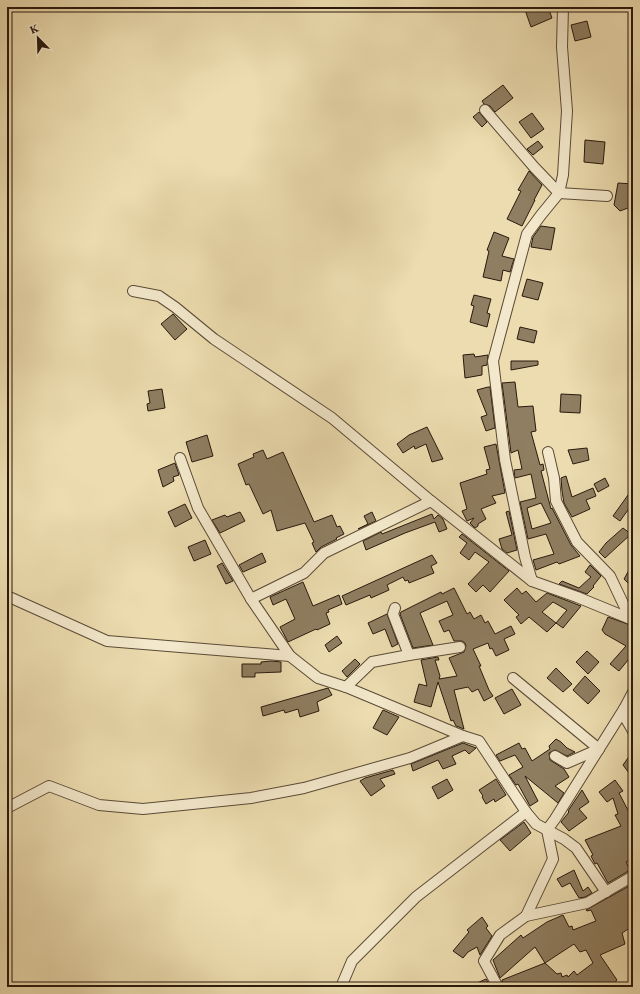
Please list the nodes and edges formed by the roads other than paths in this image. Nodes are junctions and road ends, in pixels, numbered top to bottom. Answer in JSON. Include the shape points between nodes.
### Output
{"nodes":[{"id":1,"x":562,"y":7,"type":"edge"},
{"id":2,"x":485,"y":110,"type":"dead end"},
{"id":3,"x":559,"y":193,"type":"junction"},
{"id":4,"x":607,"y":196,"type":"dead end"},
{"id":5,"x":133,"y":291,"type":"dead end"},
{"id":6,"x":548,"y":452,"type":"dead end"},
{"id":7,"x":180,"y":458,"type":"dead end"},
{"id":8,"x":431,"y":501,"type":"junction"},
{"id":9,"x":532,"y":581,"type":"junction"},
{"id":10,"x":7,"y":596,"type":"edge"},
{"id":11,"x":251,"y":599,"type":"junction"},
{"id":12,"x":395,"y":608,"type":"dead end"},
{"id":13,"x":631,"y":619,"type":"edge"},
{"id":14,"x":460,"y":647,"type":"dead end"},
{"id":15,"x":409,"y":655,"type":"junction"},
{"id":16,"x":290,"y":656,"type":"junction"},
{"id":17,"x":513,"y":678,"type":"dead end"},
{"id":18,"x":346,"y":688,"type":"junction"},
{"id":19,"x":633,"y":692,"type":"edge"},
{"id":20,"x":624,"y":709,"type":"junction"},
{"id":21,"x":633,"y":731,"type":"edge"},
{"id":22,"x":463,"y":736,"type":"junction"},
{"id":23,"x":599,"y":749,"type":"junction"},
{"id":24,"x":555,"y":756,"type":"dead end"},
{"id":25,"x":7,"y":808,"type":"edge"},
{"id":26,"x":526,"y":812,"type":"junction"},
{"id":27,"x":547,"y":830,"type":"junction"},
{"id":28,"x":633,"y":876,"type":"edge"},
{"id":29,"x":606,"y":892,"type":"junction"},
{"id":30,"x":526,"y":916,"type":"junction"},
{"id":31,"x":341,"y":987,"type":"edge"},
{"id":32,"x":498,"y":987,"type":"edge"}],
"edges":[{"from":1,"to":3,"type":"street","via":[[567,111],[563,175]]},
{"from":2,"to":3,"type":"street"},
{"from":3,"to":4,"type":"street"},
{"from":3,"to":9,"type":"street","via":[[528,234],[493,361],[505,460]]},
{"from":5,"to":8,"type":"street","via":[[159,296],[175,307],[214,339],[332,418]]},
{"from":6,"to":13,"type":"street","via":[[556,501],[577,542],[610,576]]},
{"from":7,"to":11,"type":"street","via":[[198,508]]},
{"from":8,"to":9,"type":"street"},
{"from":8,"to":11,"type":"street","via":[[324,553],[304,574]]},
{"from":9,"to":13,"type":"street"},
{"from":10,"to":16,"type":"street","via":[[107,641]]},
{"from":11,"to":16,"type":"street"},
{"from":12,"to":15,"type":"street","via":[[393,614]]},
{"from":14,"to":15,"type":"street"},
{"from":15,"to":18,"type":"street","via":[[372,662]]},
{"from":16,"to":18,"type":"street","via":[[318,678]]},
{"from":17,"to":23,"type":"street"},
{"from":18,"to":22,"type":"street"},
{"from":19,"to":20,"type":"street"},
{"from":20,"to":21,"type":"street"},
{"from":20,"to":23,"type":"street"},
{"from":22,"to":25,"type":"street","via":[[410,758],[304,788],[251,798],[142,809],[99,805],[49,786]]},
{"from":22,"to":26,"type":"street","via":[[479,741]]},
{"from":23,"to":24,"type":"street","via":[[567,763]]},
{"from":23,"to":27,"type":"street"},
{"from":26,"to":27,"type":"street","via":[[536,824]]},
{"from":26,"to":31,"type":"street","via":[[416,897],[352,961]]},
{"from":27,"to":29,"type":"street","via":[[576,848]]},
{"from":27,"to":30,"type":"street","via":[[553,859]]},
{"from":28,"to":29,"type":"street"},
{"from":29,"to":30,"type":"street","via":[[587,903]]},
{"from":30,"to":32,"type":"street","via":[[500,935],[484,961]]}]}
